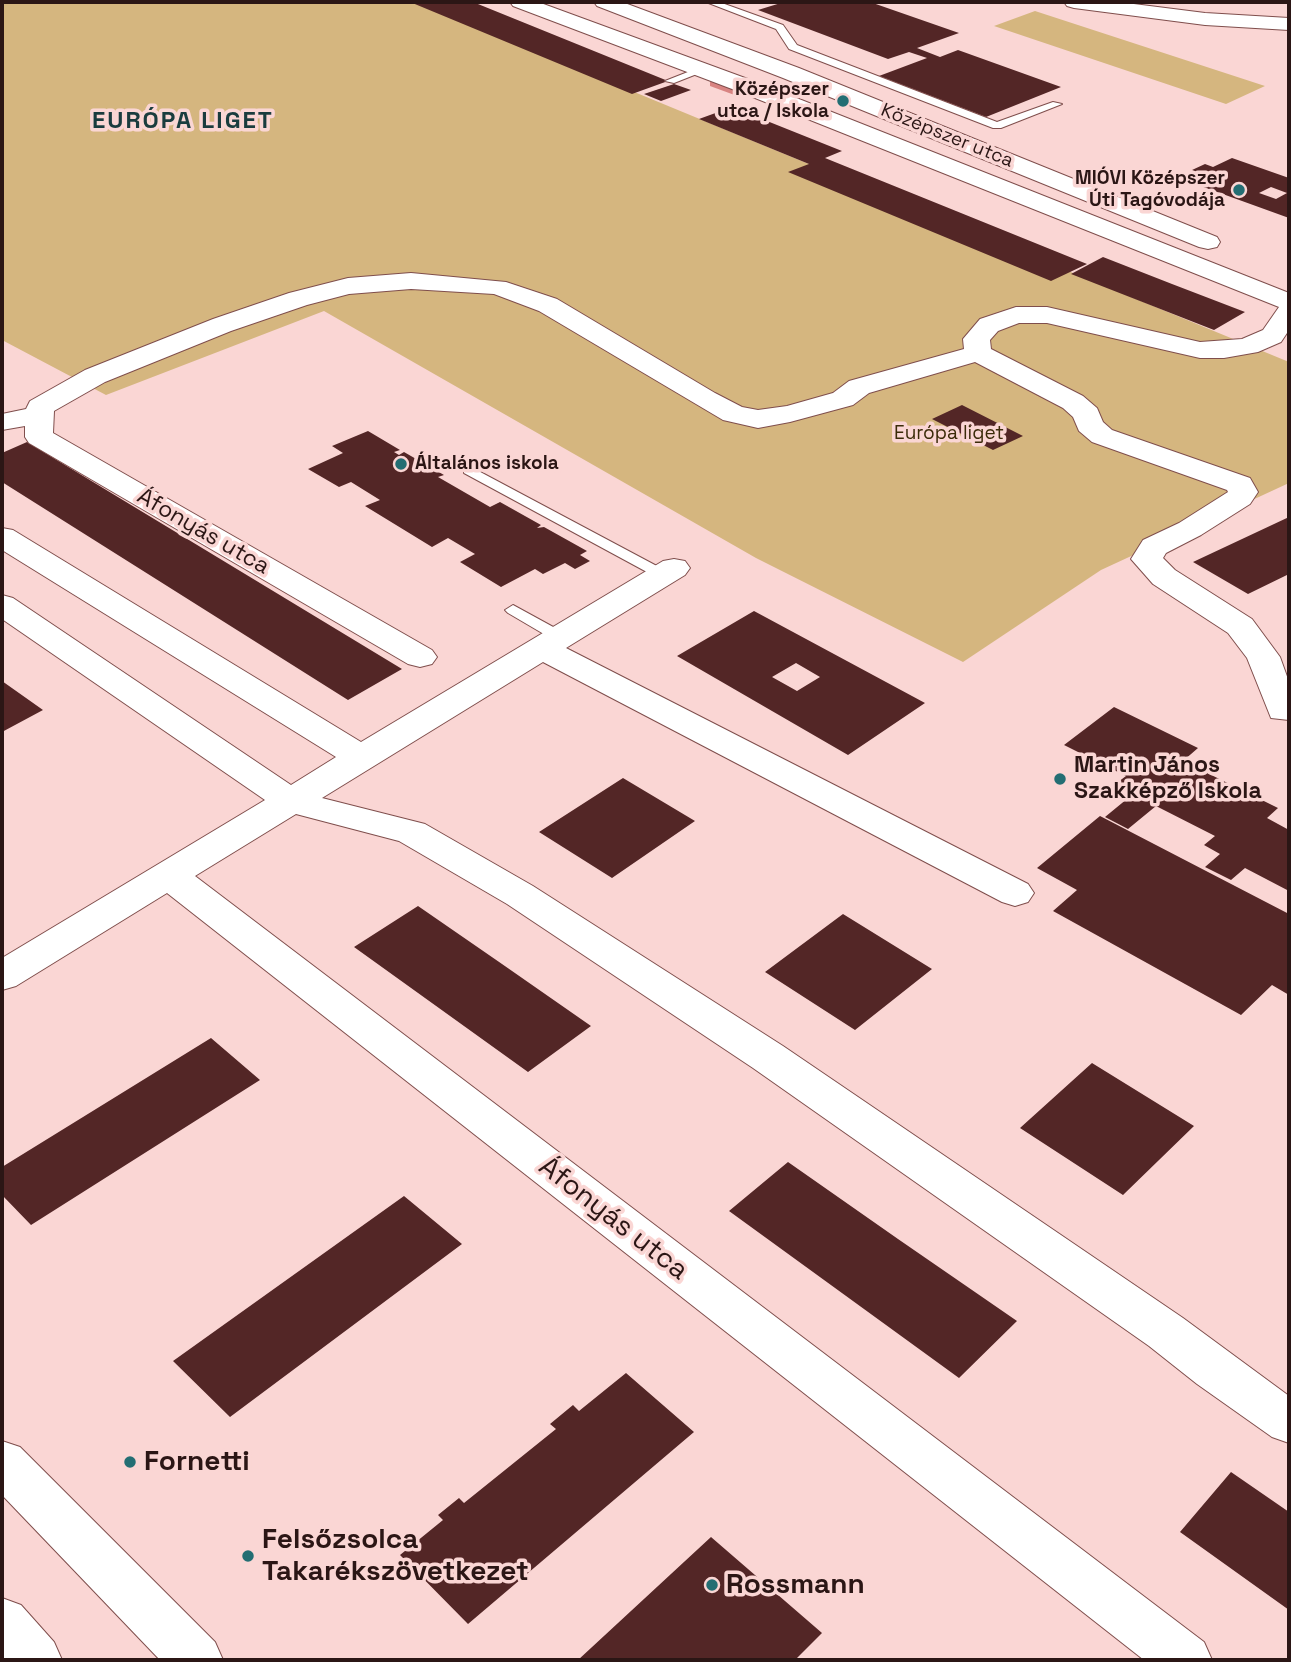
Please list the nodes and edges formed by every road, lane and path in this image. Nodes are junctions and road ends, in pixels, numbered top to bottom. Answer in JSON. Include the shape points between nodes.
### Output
{"nodes":[{"id":1,"x":520,"y":2,"type":"edge"},
{"id":2,"x":710,"y":2,"type":"edge"},
{"id":3,"x":1074,"y":2,"type":"edge"},
{"id":4,"x":1203,"y":2,"type":"edge"},
{"id":5,"x":613,"y":5,"type":"edge"},
{"id":6,"x":1289,"y":8,"type":"edge"},
{"id":7,"x":1275,"y":18,"type":"edge"},
{"id":8,"x":574,"y":22,"type":"junction"},
{"id":9,"x":1289,"y":37,"type":"edge"},
{"id":10,"x":712,"y":73,"type":"junction"},
{"id":11,"x":791,"y":73,"type":"junction"},
{"id":12,"x":670,"y":81,"type":"dead end"},
{"id":13,"x":748,"y":87,"type":"junction"},
{"id":14,"x":1057,"y":104,"type":"dead end"},
{"id":15,"x":1225,"y":249,"type":"dead end"},
{"id":16,"x":1289,"y":302,"type":"edge"},
{"id":17,"x":1289,"y":312,"type":"edge"},
{"id":18,"x":978,"y":353,"type":"junction"},
{"id":19,"x":39,"y":415,"type":"junction"},
{"id":20,"x":2,"y":422,"type":"edge"},
{"id":21,"x":469,"y":471,"type":"dead end"},
{"id":22,"x":2,"y":537,"type":"edge"},
{"id":23,"x":668,"y":572,"type":"joint"},
{"id":24,"x":2,"y":605,"type":"edge"},
{"id":25,"x":513,"y":610,"type":"dead end"},
{"id":26,"x":551,"y":643,"type":"junction"},
{"id":27,"x":420,"y":657,"type":"dead end"},
{"id":28,"x":1283,"y":711,"type":"dead end"},
{"id":29,"x":362,"y":758,"type":"junction"},
{"id":30,"x":290,"y":801,"type":"junction"},
{"id":31,"x":169,"y":875,"type":"junction"},
{"id":32,"x":1015,"y":893,"type":"dead end"},
{"id":33,"x":2,"y":976,"type":"edge"},
{"id":34,"x":1289,"y":1422,"type":"edge"},
{"id":35,"x":2,"y":1462,"type":"edge"},
{"id":36,"x":2,"y":1622,"type":"edge"},
{"id":37,"x":35,"y":1660,"type":"edge"},
{"id":38,"x":196,"y":1660,"type":"edge"},
{"id":39,"x":1185,"y":1660,"type":"edge"}],
"edges":[{"from":1,"to":8,"type":"street"},
{"from":2,"to":14,"type":"lane","via":[[779,27],[793,47],[997,126]]},
{"from":3,"to":7,"type":"street","via":[[1153,13]]},
{"from":4,"to":7,"type":"street"},
{"from":5,"to":8,"type":"street"},
{"from":5,"to":11,"type":"street","name":"Középszer utca"},
{"from":6,"to":7,"type":"street"},
{"from":7,"to":9,"type":"street"},
{"from":8,"to":10,"type":"street"},
{"from":10,"to":12,"type":"lane"},
{"from":10,"to":13,"type":"street","name":"Középszer utca"},
{"from":11,"to":13,"type":"street"},
{"from":11,"to":15,"type":"street","name":"Középszer utca"},
{"from":13,"to":16,"type":"street","name":"Középszer utca"},
{"from":17,"to":18,"type":"street","via":[[1272,336],[1224,350],[1200,350],[1047,315],[1016,316],[989,325],[976,339]]},
{"from":18,"to":19,"type":"street","via":[[859,387],[843,399],[758,419],[733,414],[705,399],[548,305],[497,287],[411,281],[348,286],[222,325],[95,376],[40,407]]},
{"from":18,"to":28,"type":"street","via":[[1073,402],[1102,436],[1239,484],[1243,492],[1239,498],[1154,547],[1147,559],[1164,577],[1240,626],[1264,657]]},
{"from":19,"to":20,"type":"street"},
{"from":19,"to":27,"type":"street","name":"Áfonyás utca","via":[[39,437]]},
{"from":21,"to":23,"type":"lane"},
{"from":22,"to":29,"type":"street"},
{"from":23,"to":26,"type":"street"},
{"from":24,"to":30,"type":"street"},
{"from":25,"to":26,"type":"lane"},
{"from":26,"to":29,"type":"street"},
{"from":26,"to":32,"type":"street"},
{"from":29,"to":30,"type":"street"},
{"from":30,"to":31,"type":"street"},
{"from":30,"to":34,"type":"street","via":[[412,832],[520,895],[768,1057],[1167,1332]]},
{"from":31,"to":33,"type":"street"},
{"from":31,"to":39,"type":"street","name":"Áfonyás utca"},
{"from":35,"to":38,"type":"street"},
{"from":36,"to":37,"type":"street"}]}
